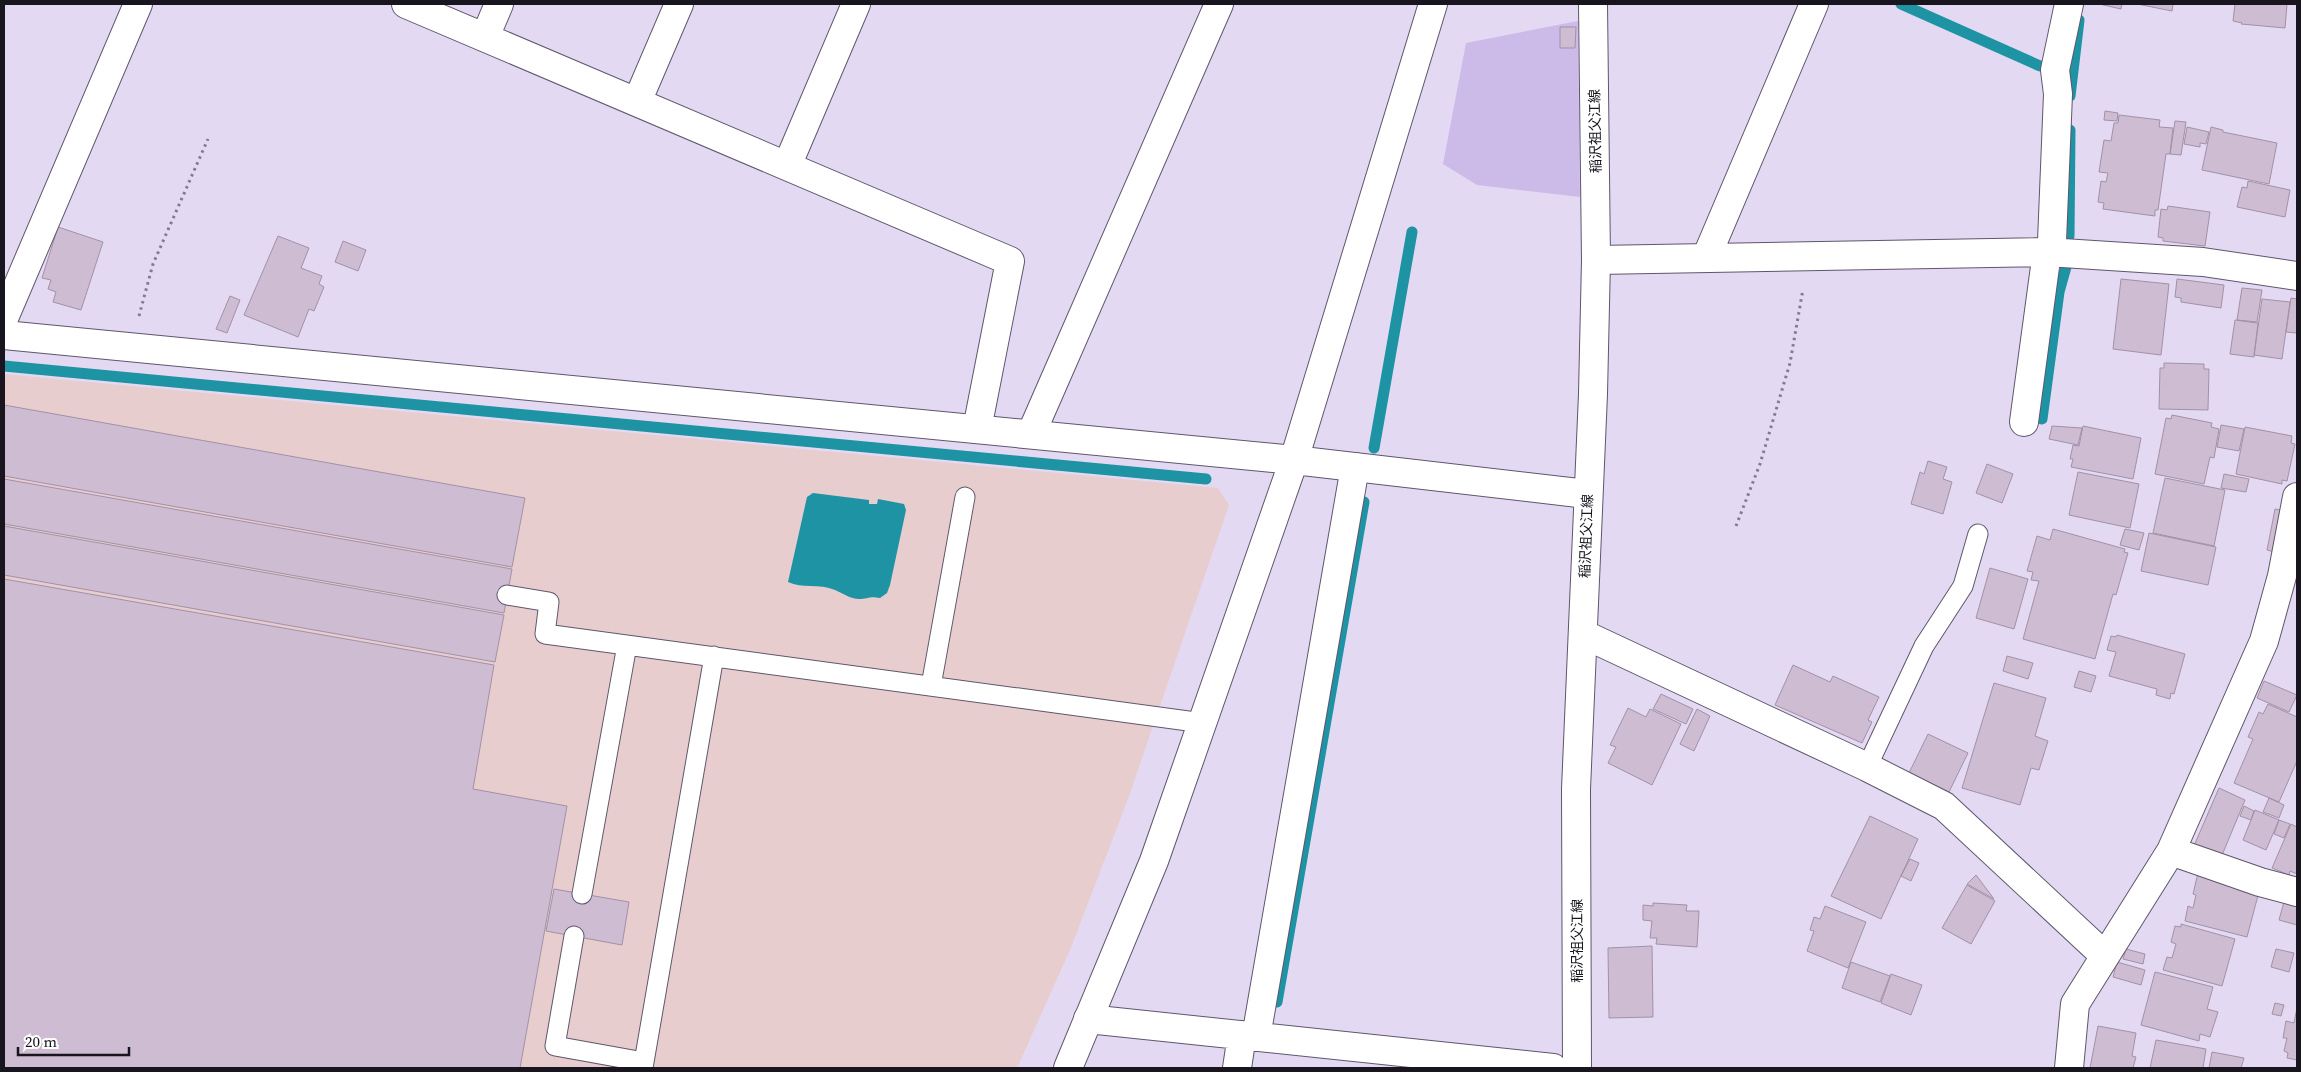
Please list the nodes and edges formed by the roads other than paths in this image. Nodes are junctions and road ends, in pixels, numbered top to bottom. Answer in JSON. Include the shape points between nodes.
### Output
{"nodes":[{"id":1,"x":138,"y":4,"type":"edge"},
{"id":2,"x":406,"y":4,"type":"edge"},
{"id":3,"x":500,"y":4,"type":"edge"},
{"id":4,"x":679,"y":4,"type":"edge"},
{"id":5,"x":856,"y":4,"type":"edge"},
{"id":6,"x":1219,"y":4,"type":"edge"},
{"id":7,"x":1432,"y":4,"type":"edge"},
{"id":8,"x":1593,"y":4,"type":"edge"},
{"id":9,"x":1814,"y":4,"type":"edge"},
{"id":10,"x":2070,"y":4,"type":"edge"},
{"id":11,"x":485,"y":38,"type":"junction"},
{"id":12,"x":637,"y":102,"type":"junction"},
{"id":13,"x":786,"y":166,"type":"junction"},
{"id":14,"x":2047,"y":252,"type":"junction"},
{"id":15,"x":1706,"y":258,"type":"junction"},
{"id":16,"x":1596,"y":260,"type":"junction"},
{"id":17,"x":2297,"y":276,"type":"edge"},
{"id":18,"x":4,"y":318,"type":"edge"},
{"id":19,"x":4,"y":335,"type":"edge"},
{"id":20,"x":2024,"y":422,"type":"dead end"},
{"id":21,"x":977,"y":429,"type":"junction"},
{"id":22,"x":1031,"y":434,"type":"junction"},
{"id":23,"x":1294,"y":460,"type":"junction"},
{"id":24,"x":1355,"y":467,"type":"junction"},
{"id":25,"x":1587,"y":494,"type":"junction"},
{"id":26,"x":965,"y":497,"type":"dead end"},
{"id":27,"x":2297,"y":497,"type":"edge"},
{"id":28,"x":1978,"y":534,"type":"dead end"},
{"id":29,"x":507,"y":595,"type":"dead end"},
{"id":30,"x":1582,"y":634,"type":"junction"},
{"id":31,"x":627,"y":645,"type":"junction"},
{"id":32,"x":714,"y":656,"type":"junction"},
{"id":33,"x":931,"y":686,"type":"junction"},
{"id":34,"x":1203,"y":723,"type":"junction"},
{"id":35,"x":1867,"y":767,"type":"junction"},
{"id":36,"x":2171,"y":851,"type":"junction"},
{"id":37,"x":2297,"y":892,"type":"edge"},
{"id":38,"x":582,"y":894,"type":"dead end"},
{"id":39,"x":574,"y":936,"type":"dead end"},
{"id":40,"x":2105,"y":956,"type":"junction"},
{"id":41,"x":1088,"y":1019,"type":"junction"},
{"id":42,"x":1249,"y":1036,"type":"junction"},
{"id":43,"x":1405,"y":1060,"type":"edge"},
{"id":44,"x":644,"y":1065,"type":"edge"},
{"id":45,"x":1068,"y":1068,"type":"edge"},
{"id":46,"x":1237,"y":1068,"type":"edge"},
{"id":47,"x":1553,"y":1068,"type":"edge"},
{"id":48,"x":1577,"y":1068,"type":"edge"},
{"id":49,"x":2069,"y":1068,"type":"edge"}],
"edges":[{"from":1,"to":18,"type":"street"},
{"from":2,"to":11,"type":"street"},
{"from":3,"to":11,"type":"street"},
{"from":4,"to":12,"type":"street"},
{"from":5,"to":13,"type":"street"},
{"from":6,"to":22,"type":"street"},
{"from":7,"to":23,"type":"street"},
{"from":8,"to":16,"type":"street","name":"稲沢祖父江線"},
{"from":9,"to":15,"type":"street"},
{"from":10,"to":14,"type":"street","via":[[2055,70],[2058,94],[2053,221],[2052,241]]},
{"from":11,"to":12,"type":"street"},
{"from":12,"to":13,"type":"street"},
{"from":13,"to":21,"type":"street","via":[[1010,261]]},
{"from":14,"to":15,"type":"street"},
{"from":14,"to":17,"type":"street","via":[[2203,262]]},
{"from":14,"to":20,"type":"street"},
{"from":15,"to":16,"type":"street"},
{"from":16,"to":25,"type":"street","name":"稲沢祖父江線"},
{"from":19,"to":21,"type":"street"},
{"from":21,"to":22,"type":"street"},
{"from":22,"to":23,"type":"street"},
{"from":23,"to":24,"type":"street"},
{"from":23,"to":34,"type":"street"},
{"from":24,"to":25,"type":"street"},
{"from":24,"to":42,"type":"street"},
{"from":25,"to":30,"type":"street","name":"稲沢祖父江線"},
{"from":26,"to":33,"type":"lane"},
{"from":27,"to":36,"type":"street","via":[[2282,576],[2264,641]]},
{"from":28,"to":35,"type":"lane","via":[[1963,586],[1924,646]]},
{"from":29,"to":31,"type":"lane","via":[[549,602],[545,634]]},
{"from":30,"to":35,"type":"street"},
{"from":30,"to":48,"type":"street","name":"稲沢祖父江線","via":[[1576,789]]},
{"from":31,"to":32,"type":"lane"},
{"from":31,"to":38,"type":"lane"},
{"from":32,"to":33,"type":"lane"},
{"from":32,"to":44,"type":"lane"},
{"from":33,"to":34,"type":"lane"},
{"from":34,"to":41,"type":"street","via":[[1154,861]]},
{"from":35,"to":40,"type":"street","via":[[1944,806]]},
{"from":36,"to":37,"type":"street"},
{"from":36,"to":40,"type":"street"},
{"from":39,"to":44,"type":"lane","via":[[555,1046]]},
{"from":40,"to":49,"type":"street","via":[[2075,1004]]},
{"from":41,"to":42,"type":"street"},
{"from":41,"to":45,"type":"street"},
{"from":42,"to":43,"type":"street"},
{"from":42,"to":46,"type":"street"},
{"from":43,"to":47,"type":"street"}]}
